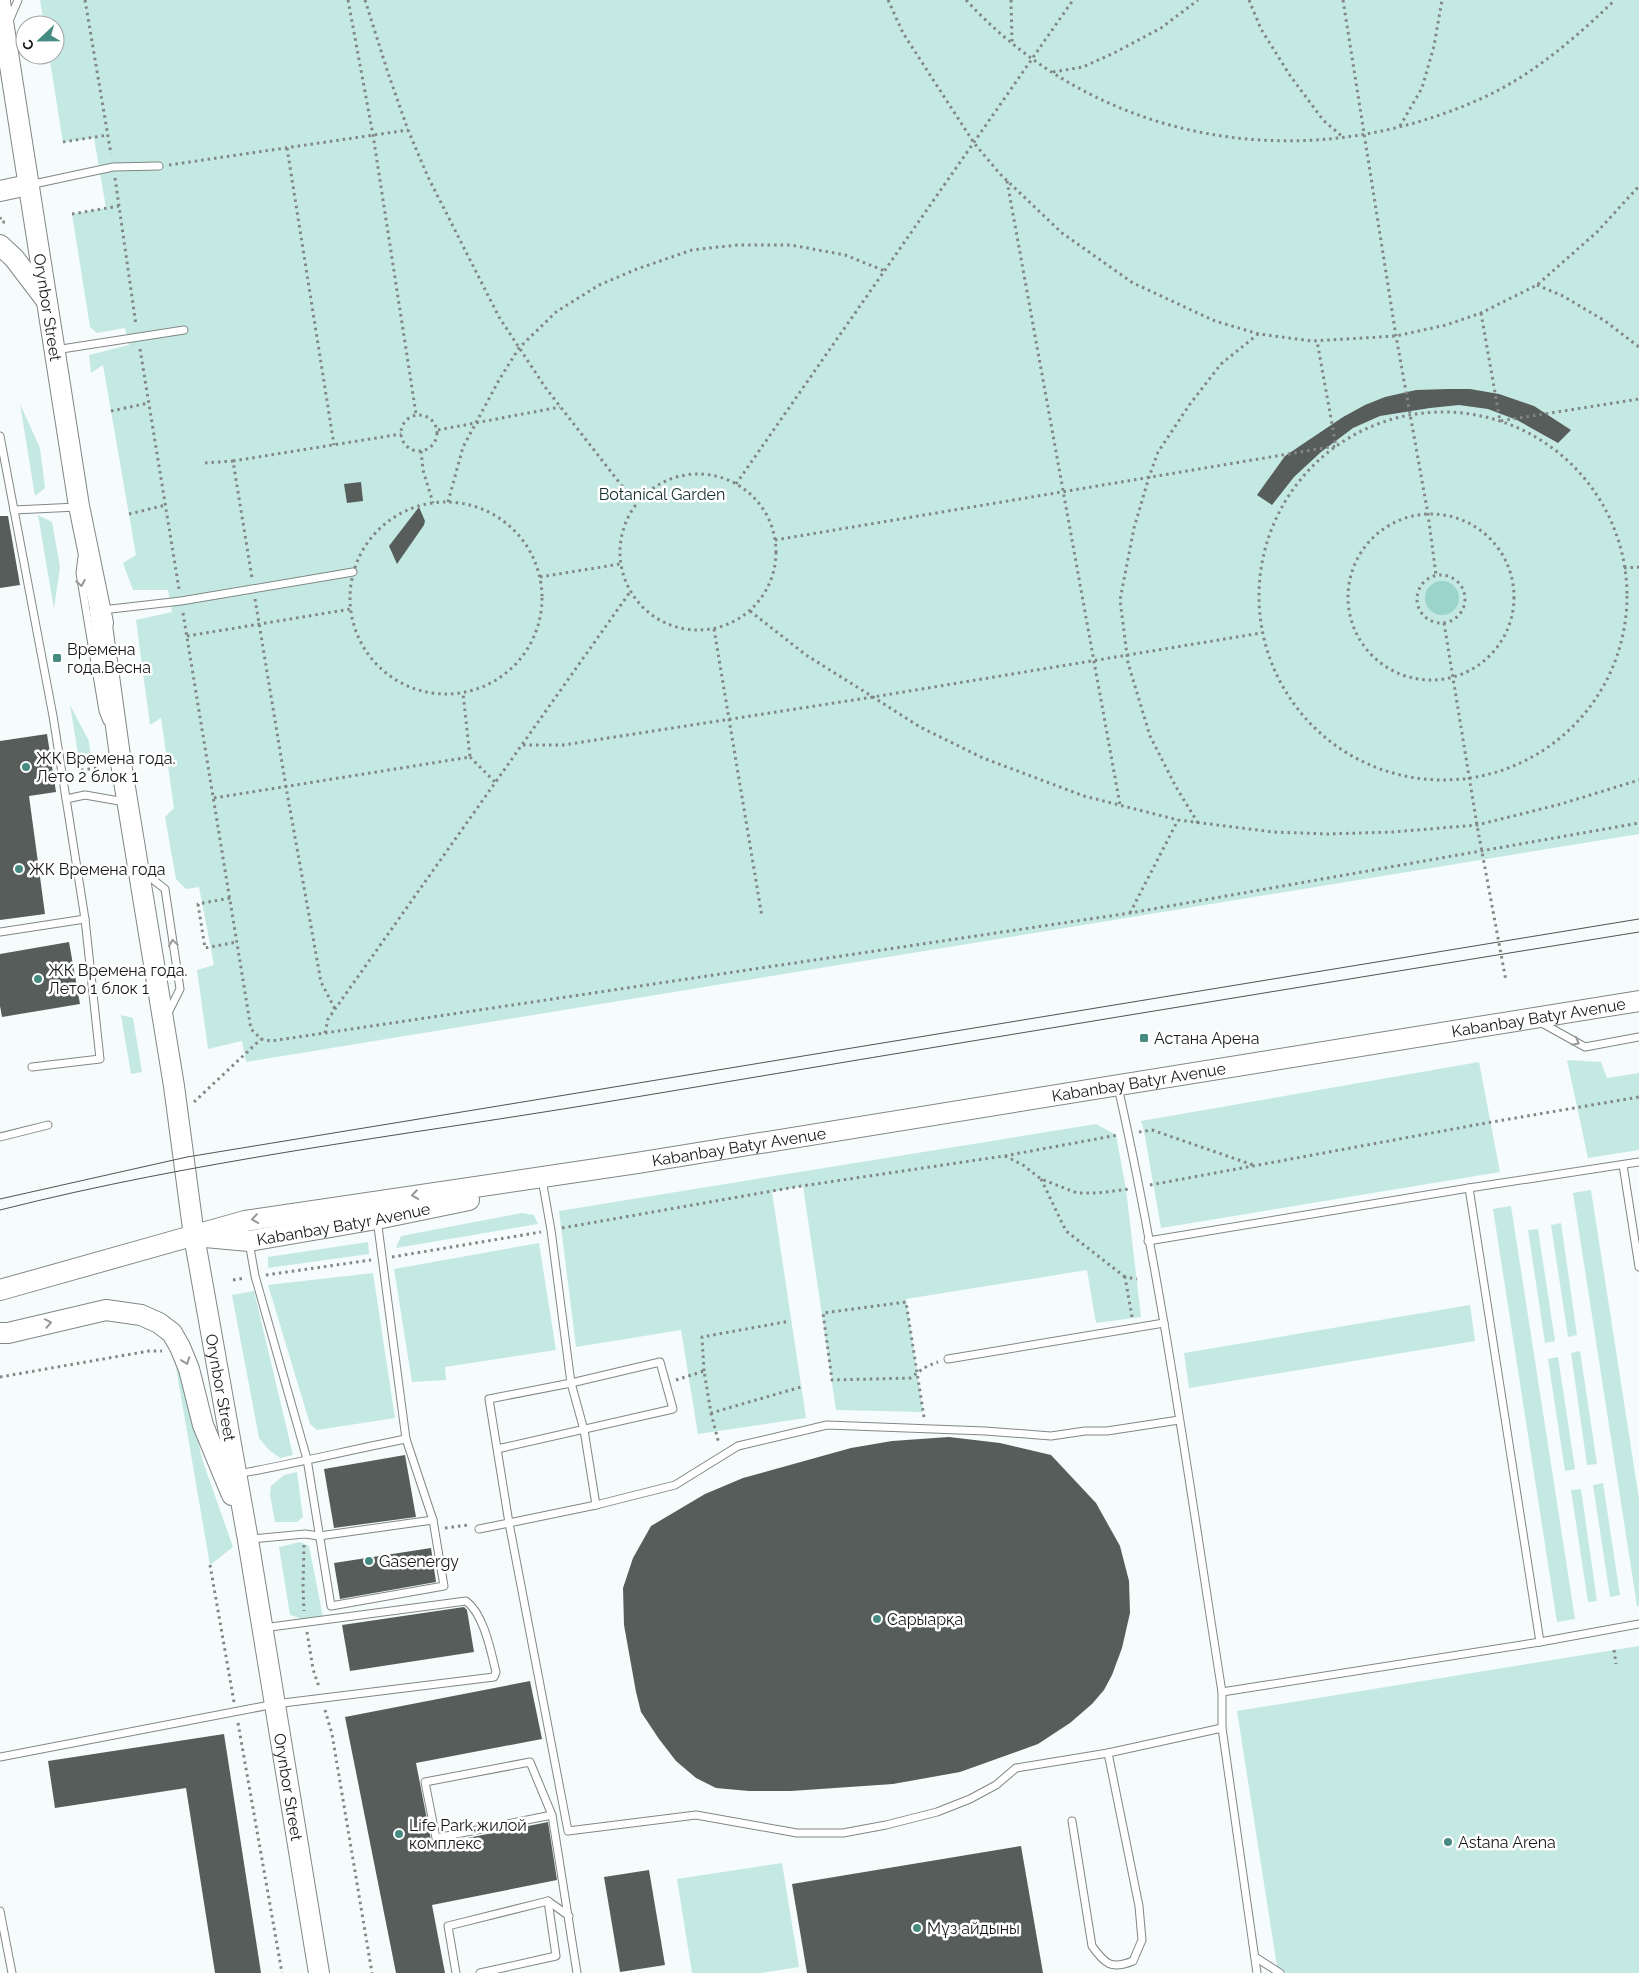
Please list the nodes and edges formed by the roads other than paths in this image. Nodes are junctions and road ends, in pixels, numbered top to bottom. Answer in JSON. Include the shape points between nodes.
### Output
{"nodes":[{"id":1,"x":18,"y":0,"type":"edge"},
{"id":2,"x":0,"y":2,"type":"edge"},
{"id":3,"x":5,"y":30,"type":"junction"},
{"id":4,"x":159,"y":166,"type":"road end"},
{"id":5,"x":28,"y":185,"type":"junction"},
{"id":6,"x":0,"y":191,"type":"edge"},
{"id":7,"x":0,"y":245,"type":"edge"},
{"id":8,"x":47,"y":302,"type":"junction"},
{"id":9,"x":184,"y":330,"type":"dead end"},
{"id":10,"x":55,"y":350,"type":"junction"},
{"id":11,"x":0,"y":436,"type":"edge"},
{"id":12,"x":79,"y":506,"type":"junction"},
{"id":13,"x":14,"y":510,"type":"junction"},
{"id":14,"x":85,"y":534,"type":"junction"},
{"id":15,"x":354,"y":572,"type":"road end"},
{"id":16,"x":100,"y":611,"type":"junction"},
{"id":17,"x":119,"y":745,"type":"junction"},
{"id":18,"x":66,"y":799,"type":"junction"},
{"id":19,"x":128,"y":802,"type":"junction"},
{"id":20,"x":84,"y":919,"type":"junction"},
{"id":21,"x":0,"y":932,"type":"edge"},
{"id":22,"x":1639,"y":1001,"type":"edge"},
{"id":23,"x":1533,"y":1019,"type":"junction"},
{"id":24,"x":1639,"y":1037,"type":"edge"},
{"id":25,"x":32,"y":1067,"type":"dead end"},
{"id":26,"x":1118,"y":1086,"type":"junction"},
{"id":27,"x":48,"y":1125,"type":"dead end"},
{"id":28,"x":0,"y":1137,"type":"edge"},
{"id":29,"x":1639,"y":1162,"type":"edge"},
{"id":30,"x":637,"y":1163,"type":"junction"},
{"id":31,"x":1623,"y":1165,"type":"junction"},
{"id":32,"x":543,"y":1185,"type":"junction"},
{"id":33,"x":1469,"y":1188,"type":"junction"},
{"id":34,"x":377,"y":1219,"type":"junction"},
{"id":35,"x":194,"y":1236,"type":"junction"},
{"id":36,"x":249,"y":1241,"type":"junction"},
{"id":37,"x":1148,"y":1241,"type":"junction"},
{"id":38,"x":1639,"y":1267,"type":"edge"},
{"id":39,"x":0,"y":1290,"type":"edge"},
{"id":40,"x":1164,"y":1322,"type":"junction"},
{"id":41,"x":0,"y":1333,"type":"edge"},
{"id":42,"x":948,"y":1358,"type":"road end"},
{"id":43,"x":571,"y":1383,"type":"junction"},
{"id":44,"x":1179,"y":1420,"type":"junction"},
{"id":45,"x":584,"y":1430,"type":"junction"},
{"id":46,"x":406,"y":1439,"type":"junction"},
{"id":47,"x":497,"y":1449,"type":"junction"},
{"id":48,"x":307,"y":1459,"type":"junction"},
{"id":49,"x":236,"y":1474,"type":"junction"},
{"id":50,"x":596,"y":1505,"type":"junction"},
{"id":51,"x":433,"y":1520,"type":"junction"},
{"id":52,"x":509,"y":1522,"type":"junction"},
{"id":53,"x":479,"y":1529,"type":"road end"},
{"id":54,"x":247,"y":1534,"type":"junction"},
{"id":55,"x":319,"y":1536,"type":"junction"},
{"id":56,"x":1639,"y":1624,"type":"edge"},
{"id":57,"x":262,"y":1628,"type":"junction"},
{"id":58,"x":1540,"y":1642,"type":"junction"},
{"id":59,"x":1222,"y":1692,"type":"junction"},
{"id":60,"x":275,"y":1704,"type":"junction"},
{"id":61,"x":1222,"y":1728,"type":"junction"},
{"id":62,"x":1108,"y":1753,"type":"junction"},
{"id":63,"x":0,"y":1757,"type":"edge"},
{"id":64,"x":552,"y":1815,"type":"junction"},
{"id":65,"x":1072,"y":1821,"type":"dead end"},
{"id":66,"x":548,"y":1901,"type":"junction"},
{"id":67,"x":0,"y":1911,"type":"edge"},
{"id":68,"x":569,"y":1916,"type":"junction"},
{"id":69,"x":1255,"y":1956,"type":"junction"},
{"id":70,"x":12,"y":1973,"type":"edge"},
{"id":71,"x":319,"y":1973,"type":"edge"},
{"id":72,"x":456,"y":1973,"type":"edge"},
{"id":73,"x":480,"y":1973,"type":"edge"},
{"id":74,"x":577,"y":1973,"type":"edge"},
{"id":75,"x":1258,"y":1973,"type":"edge"},
{"id":76,"x":1280,"y":1973,"type":"edge"}],
"edges":[{"from":1,"to":3,"type":"lane"},
{"from":2,"to":3,"type":"main road","name":"Orynbor Street"},
{"from":3,"to":5,"type":"main road","name":"Orynbor Street"},
{"from":4,"to":5,"type":"lane","via":[[113,167]]},
{"from":5,"to":6,"type":"main road"},
{"from":5,"to":8,"type":"main road","name":"Orynbor Street"},
{"from":7,"to":8,"type":"main road","via":[[14,258]]},
{"from":8,"to":10,"type":"main road","name":"Orynbor Street"},
{"from":9,"to":10,"type":"lane"},
{"from":10,"to":12,"type":"main road","name":"Orynbor Street"},
{"from":11,"to":13,"type":"lane"},
{"from":12,"to":13,"type":"lane"},
{"from":12,"to":14,"type":"main road","name":"Orynbor Street"},
{"from":13,"to":18,"type":"lane"},
{"from":14,"to":16,"type":"main road","name":"Orynbor Street"},
{"from":14,"to":17,"type":"lane","one_way":true,"via":[[80,574],[103,711]]},
{"from":15,"to":16,"type":"lane","via":[[181,602]]},
{"from":16,"to":17,"type":"main road","name":"Orynbor Street"},
{"from":16,"to":19,"type":"main road","name":"Orynbor Street","via":[[126,762]]},
{"from":17,"to":19,"type":"main road","name":"Orynbor Street"},
{"from":18,"to":19,"type":"lane","via":[[85,795]]},
{"from":18,"to":20,"type":"lane"},
{"from":19,"to":35,"type":"main road","name":"Orynbor Street","via":[[164,1022]]},
{"from":20,"to":21,"type":"lane"},
{"from":20,"to":25,"type":"lane","via":[[100,1058]]},
{"from":22,"to":23,"type":"main road","name":"Kabanbay Batyr Avenue"},
{"from":23,"to":24,"type":"lane","one_way":true,"via":[[1585,1047]]},
{"from":23,"to":26,"type":"main road","name":"Kabanbay Batyr Avenue"},
{"from":26,"to":30,"type":"main road","name":"Kabanbay Batyr Avenue"},
{"from":26,"to":37,"type":"lane"},
{"from":27,"to":28,"type":"lane"},
{"from":29,"to":31,"type":"lane"},
{"from":30,"to":32,"type":"main road","name":"Kabanbay Batyr Avenue"},
{"from":30,"to":35,"type":"main road","name":"Kabanbay Batyr Avenue","one_way":true,"via":[[245,1221]]},
{"from":31,"to":33,"type":"lane"},
{"from":31,"to":38,"type":"lane"},
{"from":32,"to":34,"type":"main road","name":"Kabanbay Batyr Avenue"},
{"from":32,"to":43,"type":"lane"},
{"from":33,"to":37,"type":"lane"},
{"from":33,"to":58,"type":"lane"},
{"from":34,"to":36,"type":"main road","name":"Kabanbay Batyr Avenue"},
{"from":34,"to":46,"type":"lane"},
{"from":35,"to":36,"type":"main road","name":"Kabanbay Batyr Avenue"},
{"from":35,"to":39,"type":"main road","name":"Kabanbay Batyr Avenue"},
{"from":35,"to":49,"type":"main road","name":"Orynbor Street"},
{"from":36,"to":48,"type":"lane","via":[[255,1276]]},
{"from":37,"to":40,"type":"lane"},
{"from":40,"to":42,"type":"lane"},
{"from":40,"to":44,"type":"lane"},
{"from":41,"to":54,"type":"main road","one_way":true,"via":[[106,1310],[141,1315],[172,1333],[189,1369],[203,1425]]},
{"from":43,"to":45,"type":"lane"},
{"from":43,"to":45,"type":"lane","via":[[660,1362],[673,1409]]},
{"from":43,"to":47,"type":"lane","via":[[489,1399]]},
{"from":44,"to":50,"type":"lane","via":[[1107,1432],[1085,1431],[1051,1436],[826,1425],[738,1446],[675,1485]]},
{"from":44,"to":59,"type":"lane"},
{"from":45,"to":47,"type":"lane"},
{"from":45,"to":50,"type":"lane"},
{"from":46,"to":48,"type":"lane"},
{"from":46,"to":51,"type":"lane"},
{"from":47,"to":52,"type":"lane"},
{"from":48,"to":49,"type":"lane"},
{"from":48,"to":55,"type":"lane"},
{"from":49,"to":54,"type":"main road","name":"Orynbor Street"},
{"from":50,"to":52,"type":"lane"},
{"from":51,"to":55,"type":"lane"},
{"from":51,"to":55,"type":"lane","via":[[444,1586],[331,1606]]},
{"from":52,"to":53,"type":"lane"},
{"from":52,"to":62,"type":"lane","via":[[568,1831],[696,1815],[797,1834],[842,1833],[937,1812],[996,1785],[1016,1768]]},
{"from":54,"to":55,"type":"lane"},
{"from":54,"to":57,"type":"main road","name":"Orynbor Street"},
{"from":56,"to":58,"type":"lane"},
{"from":57,"to":60,"type":"main road","name":"Orynbor Street"},
{"from":57,"to":60,"type":"lane","via":[[466,1601],[472,1605],[483,1626],[496,1672],[494,1677]]},
{"from":58,"to":59,"type":"lane"},
{"from":59,"to":61,"type":"lane"},
{"from":60,"to":63,"type":"lane"},
{"from":60,"to":71,"type":"main road","name":"Orynbor Street"},
{"from":61,"to":62,"type":"lane"},
{"from":61,"to":69,"type":"lane"},
{"from":62,"to":65,"type":"lane","via":[[1140,1906],[1142,1940],[1133,1961],[1120,1967],[1104,1962],[1092,1946]]},
{"from":64,"to":64,"type":"lane","via":[[530,1762],[425,1782],[436,1838]]},
{"from":64,"to":68,"type":"lane"},
{"from":66,"to":68,"type":"lane"},
{"from":66,"to":72,"type":"lane","via":[[448,1926]]},
{"from":66,"to":73,"type":"lane","via":[[556,1956]]},
{"from":67,"to":70,"type":"lane"},
{"from":68,"to":74,"type":"lane"},
{"from":69,"to":75,"type":"lane"},
{"from":69,"to":76,"type":"lane"}]}
